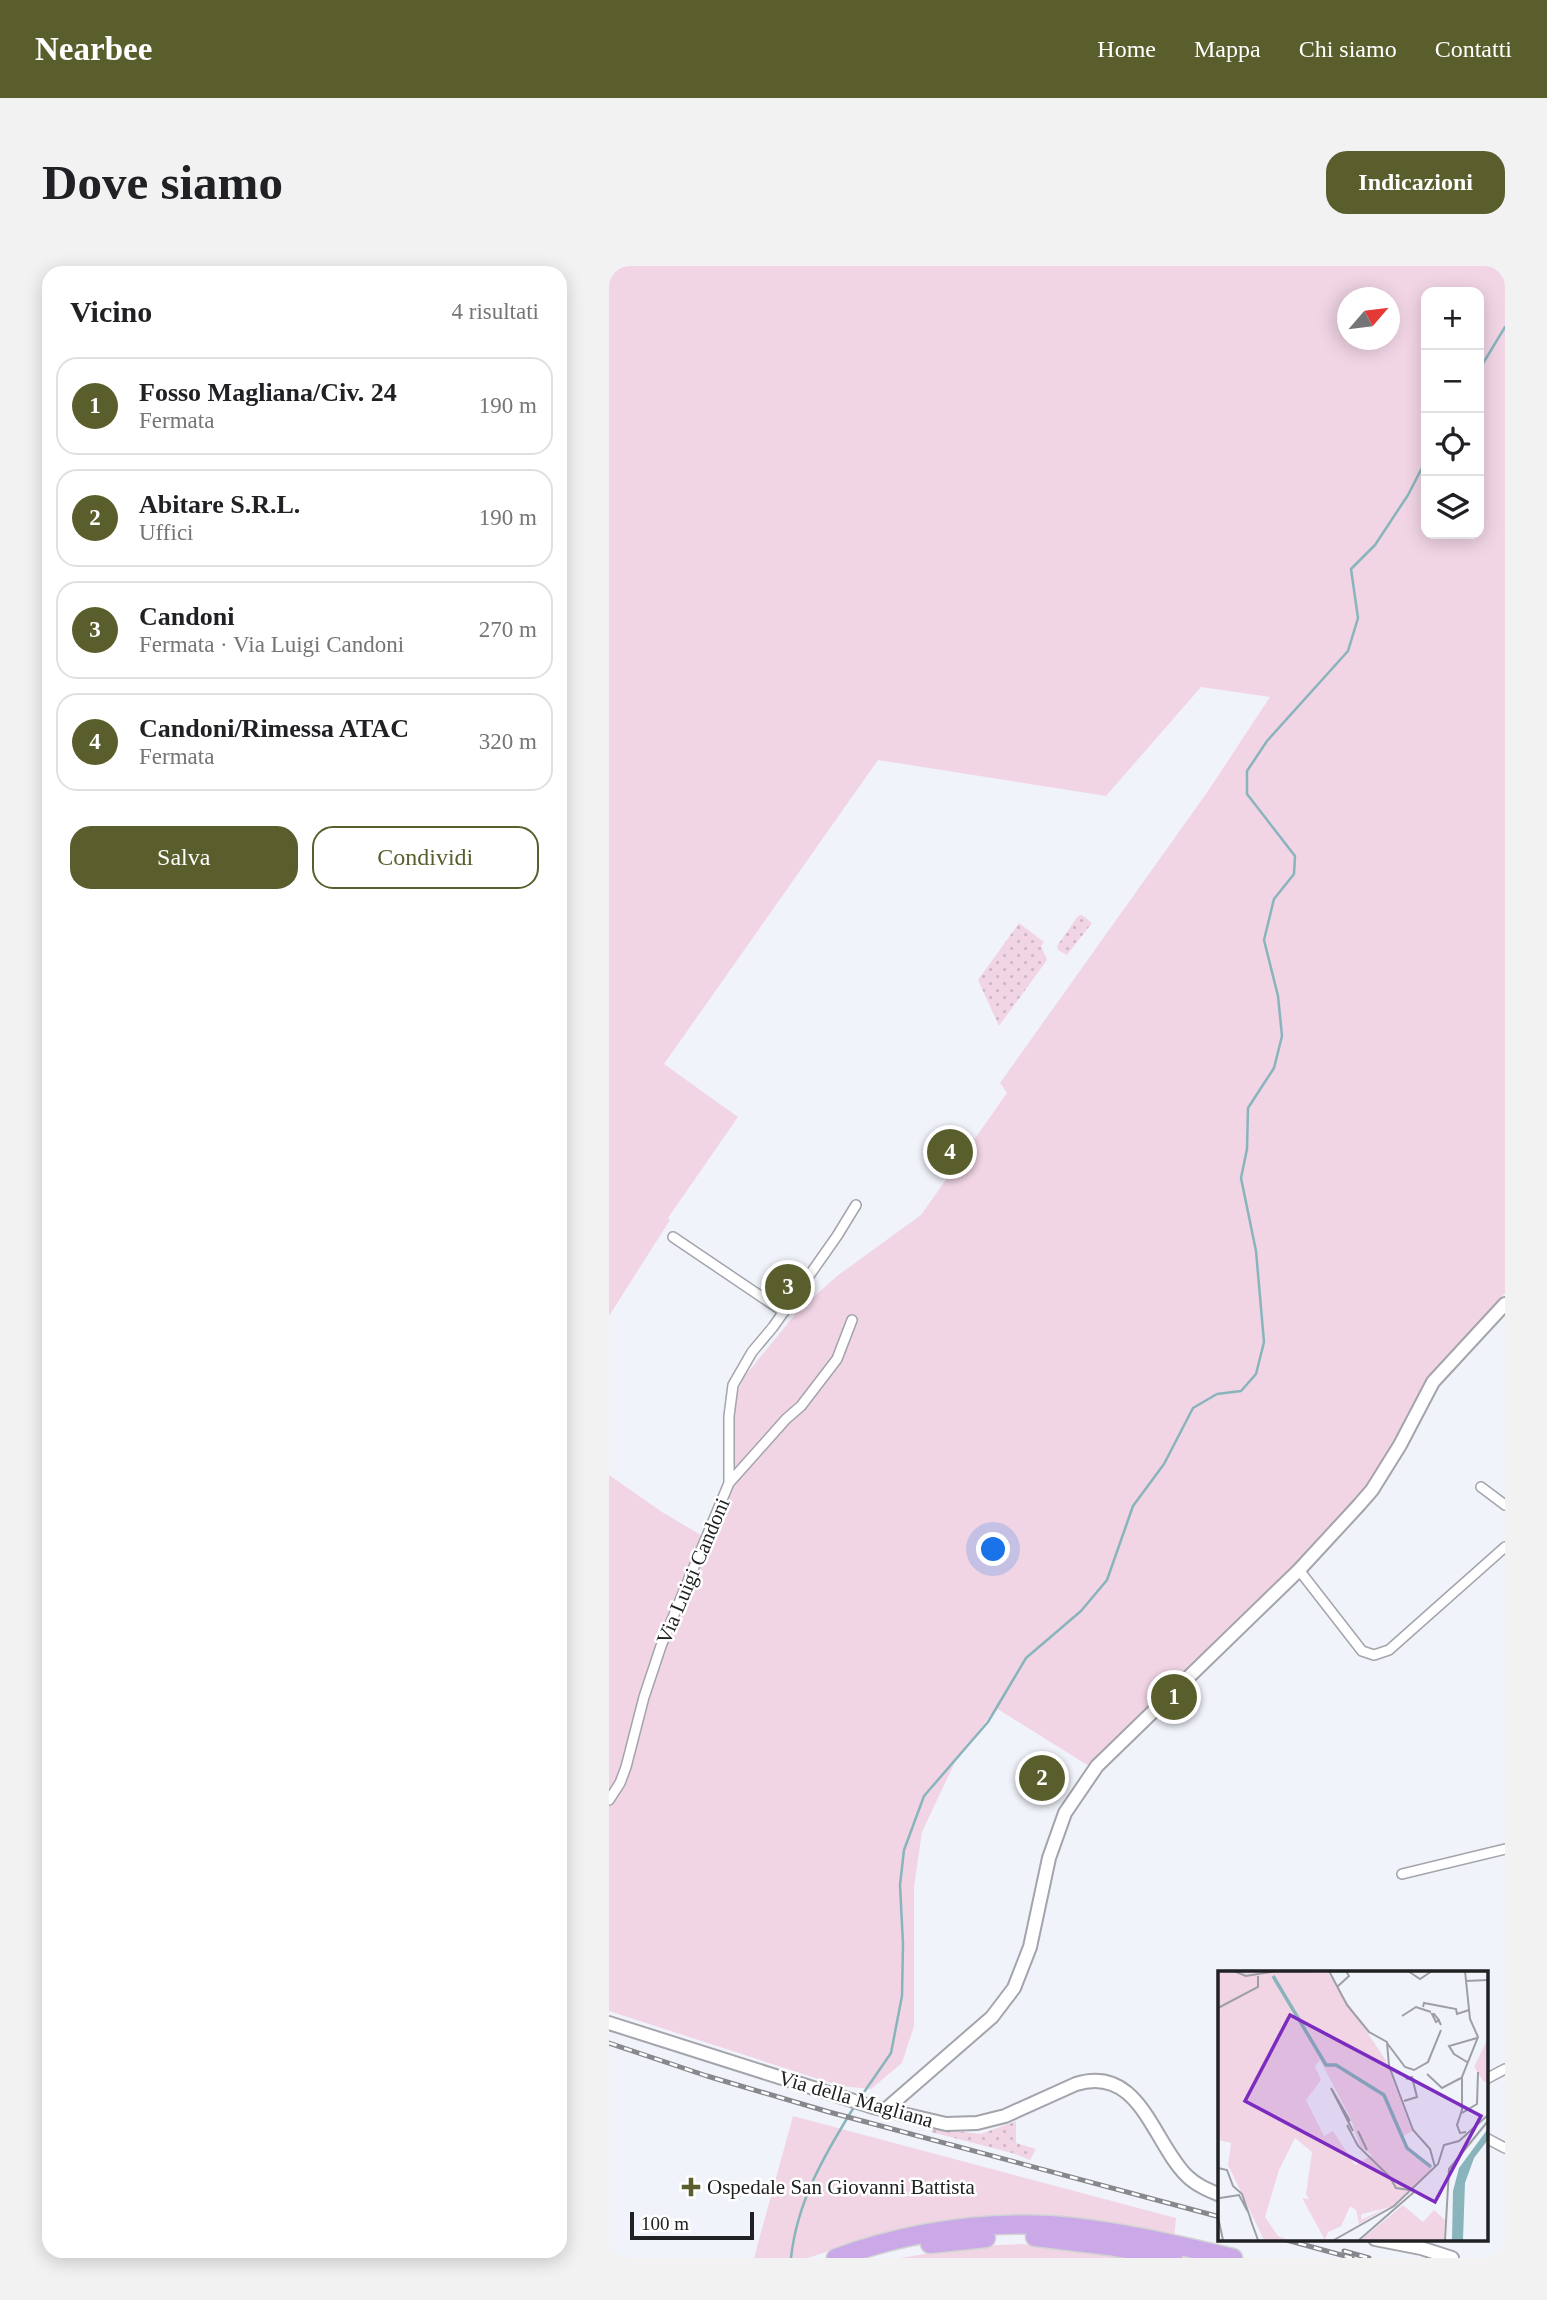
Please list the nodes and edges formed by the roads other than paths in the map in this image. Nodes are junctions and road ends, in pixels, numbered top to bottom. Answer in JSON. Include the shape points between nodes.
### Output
{"nodes":[{"id":1,"x":856,"y":1205,"type":"dead end"},
{"id":2,"x":673,"y":1237,"type":"dead end"},
{"id":3,"x":1505,"y":1304,"type":"edge"},
{"id":4,"x":783,"y":1312,"type":"junction"},
{"id":5,"x":852,"y":1320,"type":"dead end"},
{"id":6,"x":729,"y":1483,"type":"junction"},
{"id":7,"x":1481,"y":1487,"type":"dead end"},
{"id":8,"x":1505,"y":1504,"type":"edge"},
{"id":9,"x":1505,"y":1546,"type":"edge"},
{"id":10,"x":1299,"y":1570,"type":"junction"},
{"id":11,"x":609,"y":1800,"type":"edge"},
{"id":12,"x":1505,"y":1849,"type":"edge"},
{"id":13,"x":1402,"y":1874,"type":"dead end"},
{"id":14,"x":609,"y":2023,"type":"edge"},
{"id":15,"x":1505,"y":2069,"type":"edge"},
{"id":16,"x":1487,"y":2078,"type":"edge"},
{"id":17,"x":879,"y":2108,"type":"junction"},
{"id":18,"x":1487,"y":2139,"type":"edge"},
{"id":19,"x":1505,"y":2148,"type":"edge"},
{"id":20,"x":1218,"y":2194,"type":"edge"},
{"id":21,"x":940,"y":2237,"type":"junction"},
{"id":22,"x":1380,"y":2240,"type":"edge"},
{"id":23,"x":835,"y":2258,"type":"edge"},
{"id":24,"x":871,"y":2258,"type":"edge"},
{"id":25,"x":1173,"y":2258,"type":"edge"},
{"id":26,"x":1233,"y":2258,"type":"edge"},
{"id":27,"x":1452,"y":2258,"type":"edge"}],
"edges":[{"from":1,"to":4,"type":"street","name":"Via Luigi Candoni"},
{"from":2,"to":4,"type":"street"},
{"from":3,"to":10,"type":"street","via":[[1433,1382],[1372,1490]]},
{"from":4,"to":6,"type":"street","name":"Via Luigi Candoni","via":[[733,1385]]},
{"from":5,"to":6,"type":"street","via":[[837,1359],[801,1406]]},
{"from":6,"to":11,"type":"street","name":"Via Luigi Candoni","via":[[661,1646],[626,1767]]},
{"from":7,"to":8,"type":"street"},
{"from":9,"to":10,"type":"street","via":[[1389,1650],[1374,1655],[1362,1651]]},
{"from":10,"to":17,"type":"street","via":[[1080,1787],[1056,1834],[1030,1947],[1014,1988],[992,2017]]},
{"from":12,"to":13,"type":"street"},
{"from":14,"to":17,"type":"street","name":"Via della Magliana"},
{"from":15,"to":16,"type":"street"},
{"from":17,"to":20,"type":"street","name":"Via della Magliana","via":[[938,2123],[977,2123],[1022,2110],[1082,2082],[1106,2083],[1126,2091],[1137,2102],[1187,2176]]},
{"from":18,"to":19,"type":"street"},
{"from":21,"to":23,"type":"highway","via":[[881,2243]]},
{"from":21,"to":24,"type":"highway"},
{"from":21,"to":25,"type":"highway","via":[[1050,2237]]},
{"from":21,"to":26,"type":"highway","via":[[981,2226],[1049,2225]]},
{"from":22,"to":27,"type":"street"}]}
